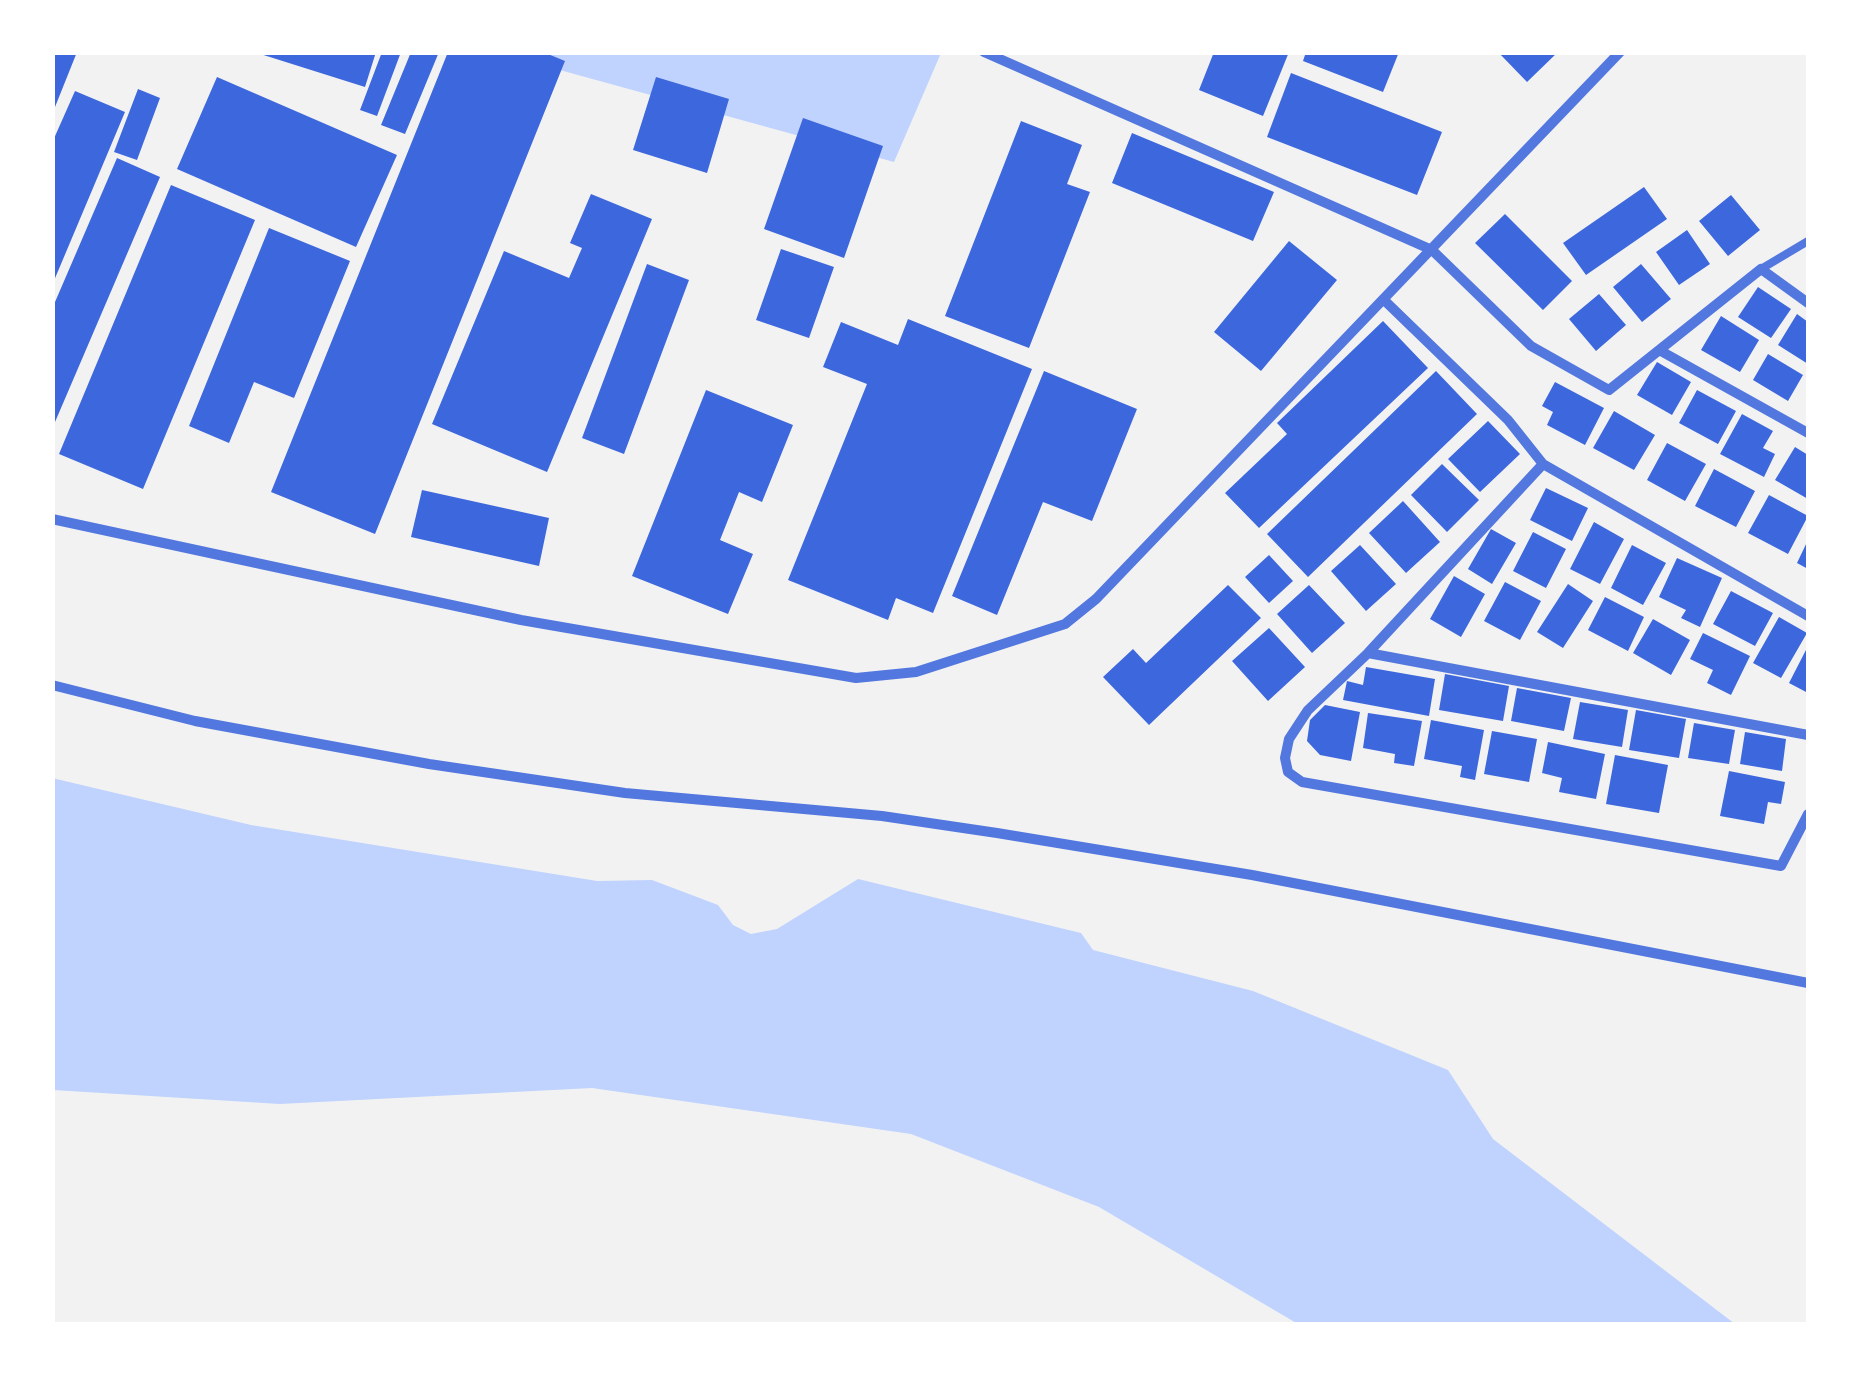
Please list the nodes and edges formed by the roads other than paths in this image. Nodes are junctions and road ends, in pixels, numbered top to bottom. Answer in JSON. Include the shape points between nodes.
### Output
{"nodes":[{"id":1,"x":984,"y":52,"type":"edge"},
{"id":2,"x":1620,"y":52,"type":"edge"},
{"id":3,"x":1808,"y":240,"type":"edge"},
{"id":4,"x":1432,"y":250,"type":"junction"},
{"id":5,"x":1761,"y":268,"type":"junction"},
{"id":6,"x":1384,"y":300,"type":"junction"},
{"id":7,"x":1808,"y":303,"type":"edge"},
{"id":8,"x":1659,"y":350,"type":"junction"},
{"id":9,"x":1808,"y":433,"type":"edge"},
{"id":10,"x":1543,"y":464,"type":"junction"},
{"id":11,"x":52,"y":519,"type":"edge"},
{"id":12,"x":1808,"y":616,"type":"edge"},
{"id":13,"x":1368,"y":653,"type":"junction"},
{"id":14,"x":52,"y":685,"type":"edge"},
{"id":15,"x":1808,"y":735,"type":"edge"},
{"id":16,"x":1808,"y":814,"type":"edge"},
{"id":17,"x":1808,"y":983,"type":"edge"}],
"edges":[{"from":1,"to":4,"type":"street"},
{"from":2,"to":4,"type":"street"},
{"from":3,"to":5,"type":"lane"},
{"from":4,"to":6,"type":"street"},
{"from":4,"to":8,"type":"street","via":[[1530,346],[1609,390]]},
{"from":5,"to":7,"type":"street"},
{"from":5,"to":8,"type":"street"},
{"from":6,"to":10,"type":"street","via":[[1508,420]]},
{"from":6,"to":11,"type":"street","via":[[1065,624],[916,672],[856,678],[521,620]]},
{"from":8,"to":9,"type":"street"},
{"from":10,"to":12,"type":"street"},
{"from":10,"to":13,"type":"street"},
{"from":13,"to":15,"type":"street"},
{"from":13,"to":16,"type":"street","via":[[1308,710],[1288,739],[1288,772],[1302,782],[1781,866]]},
{"from":14,"to":17,"type":"street","via":[[195,721],[430,764],[625,793],[997,833],[1252,875]]}]}
